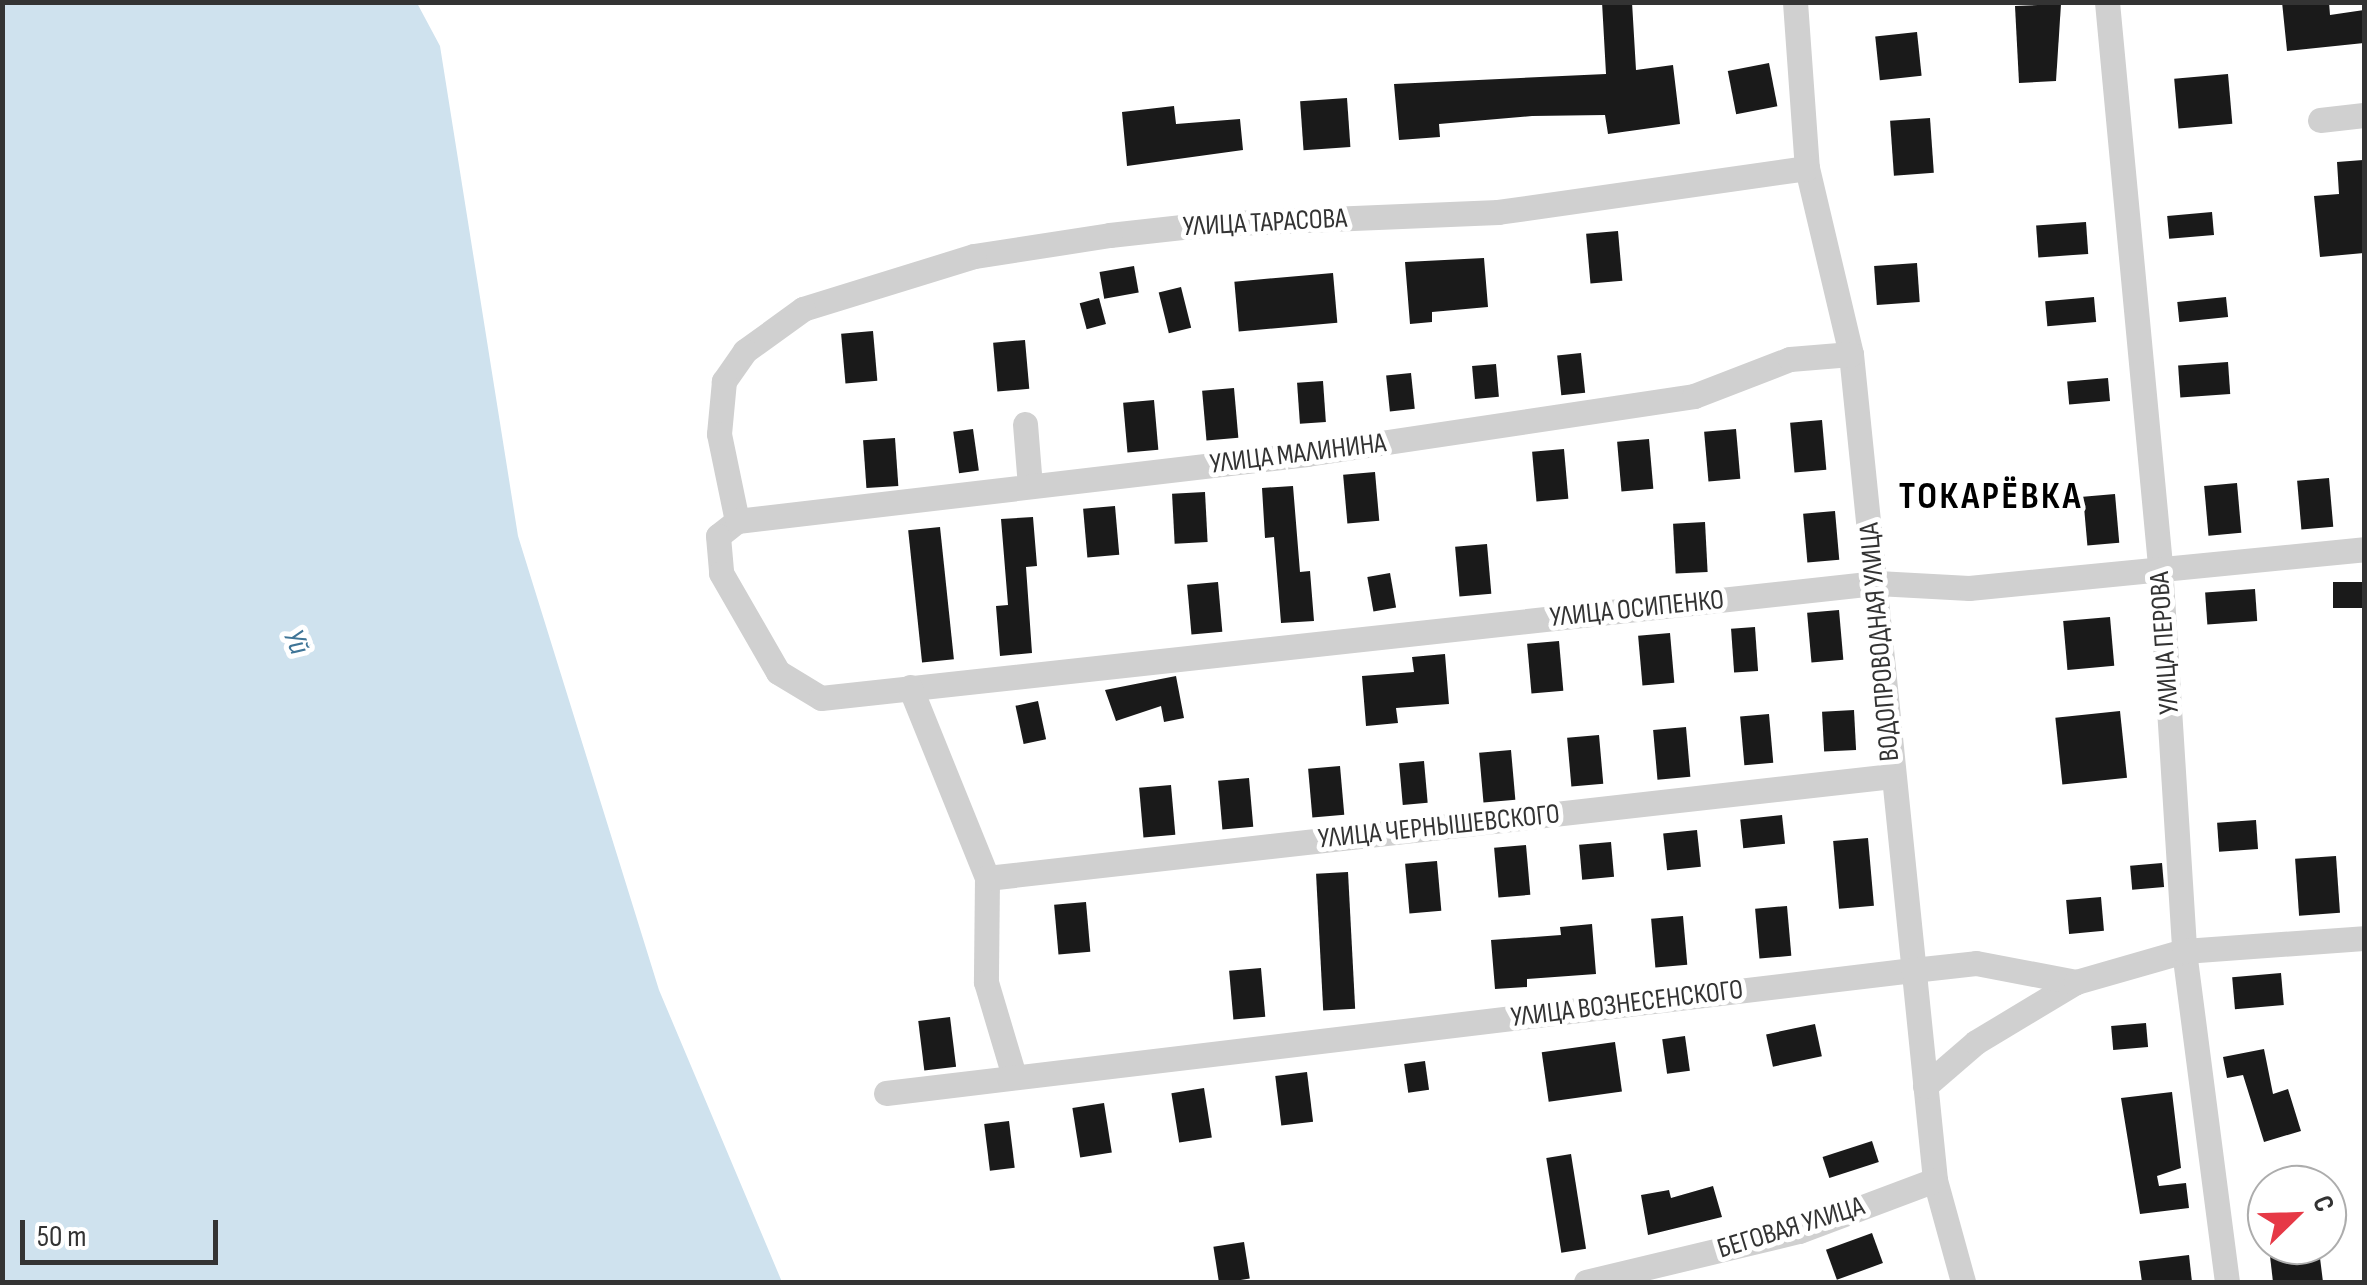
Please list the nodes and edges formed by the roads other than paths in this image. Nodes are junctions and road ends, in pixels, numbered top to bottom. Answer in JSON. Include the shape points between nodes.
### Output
{"nodes":[{"id":1,"x":1795,"y":2,"type":"edge"},
{"id":2,"x":2106,"y":2,"type":"edge"},
{"id":3,"x":2364,"y":115,"type":"edge"},
{"id":4,"x":2320,"y":120,"type":"dead end"},
{"id":5,"x":1806,"y":168,"type":"junction"},
{"id":6,"x":1852,"y":354,"type":"junction"},
{"id":7,"x":1025,"y":424,"type":"dead end"},
{"id":8,"x":1030,"y":486,"type":"junction"},
{"id":9,"x":737,"y":520,"type":"junction"},
{"id":10,"x":2364,"y":550,"type":"edge"},
{"id":11,"x":2160,"y":565,"type":"junction"},
{"id":12,"x":1877,"y":584,"type":"junction"},
{"id":13,"x":910,"y":687,"type":"junction"},
{"id":14,"x":1892,"y":776,"type":"junction"},
{"id":15,"x":986,"y":878,"type":"junction"},
{"id":16,"x":2364,"y":938,"type":"edge"},
{"id":17,"x":2184,"y":951,"type":"junction"},
{"id":18,"x":1913,"y":970,"type":"junction"},
{"id":19,"x":2076,"y":982,"type":"junction"},
{"id":20,"x":1014,"y":1076,"type":"junction"},
{"id":21,"x":1925,"y":1086,"type":"junction"},
{"id":22,"x":886,"y":1093,"type":"dead end"},
{"id":23,"x":1935,"y":1180,"type":"junction"},
{"id":24,"x":1586,"y":1282,"type":"edge"},
{"id":25,"x":1963,"y":1282,"type":"edge"},
{"id":26,"x":2227,"y":1282,"type":"edge"}],
"edges":[{"from":1,"to":5,"type":"street","name":"ВОДОПРОВОДНАЯ УЛИЦА"},
{"from":2,"to":11,"type":"street","name":"УЛИЦА ПЕРОВА"},
{"from":3,"to":4,"type":"street"},
{"from":5,"to":6,"type":"street","name":"ВОДОПРОВОДНАЯ УЛИЦА"},
{"from":5,"to":9,"type":"street","name":"УЛИЦА ТАРАСОВА","via":[[1498,212],[1210,224],[974,256],[803,310],[744,351],[724,382],[719,434]]},
{"from":6,"to":8,"type":"street","name":"УЛИЦА МАЛИНИНА","via":[[1790,359],[1694,396],[1307,454]]},
{"from":6,"to":12,"type":"street","name":"ВОДОПРОВОДНАЯ УЛИЦА"},
{"from":7,"to":8,"type":"street"},
{"from":8,"to":9,"type":"street","name":"УЛИЦА МАЛИНИНА"},
{"from":9,"to":13,"type":"street","name":"УЛИЦА ОСИПЕНКО","via":[[718,536],[721,572],[778,672],[821,698]]},
{"from":10,"to":11,"type":"street","name":"УЛИЦА ОСИПЕНКО"},
{"from":11,"to":12,"type":"street","name":"УЛИЦА ОСИПЕНКО","via":[[1970,588]]},
{"from":11,"to":17,"type":"street","name":"УЛИЦА ПЕРОВА"},
{"from":12,"to":13,"type":"street","name":"УЛИЦА ОСИПЕНКО"},
{"from":12,"to":14,"type":"street","name":"ВОДОПРОВОДНАЯ УЛИЦА"},
{"from":13,"to":15,"type":"street"},
{"from":14,"to":15,"type":"street","name":"УЛИЦА ЧЕРНЫШЕВСКОГО"},
{"from":14,"to":18,"type":"street","name":"ВОДОПРОВОДНАЯ УЛИЦА"},
{"from":15,"to":20,"type":"street","via":[[986,982]]},
{"from":16,"to":17,"type":"street","name":"УЛИЦА ВОЗНЕСЕНСКОГО"},
{"from":17,"to":19,"type":"street","name":"УЛИЦА ВОЗНЕСЕНСКОГО"},
{"from":17,"to":26,"type":"street","name":"УЛИЦА ПЕРОВА"},
{"from":18,"to":19,"type":"street","name":"УЛИЦА ВОЗНЕСЕНСКОГО","via":[[1976,963]]},
{"from":18,"to":20,"type":"street","name":"УЛИЦА ВОЗНЕСЕНСКОГО"},
{"from":18,"to":21,"type":"street","name":"ВОДОПРОВОДНАЯ УЛИЦА"},
{"from":19,"to":21,"type":"street","via":[[1976,1042]]},
{"from":20,"to":22,"type":"street","name":"УЛИЦА ВОЗНЕСЕНСКОГО"},
{"from":21,"to":23,"type":"street","name":"ВОДОПРОВОДНАЯ УЛИЦА"},
{"from":23,"to":24,"type":"street","name":"БЕГОВАЯ УЛИЦА","via":[[1799,1231]]},
{"from":23,"to":25,"type":"street","name":"ВОДОПРОВОДНАЯ УЛИЦА"}]}
